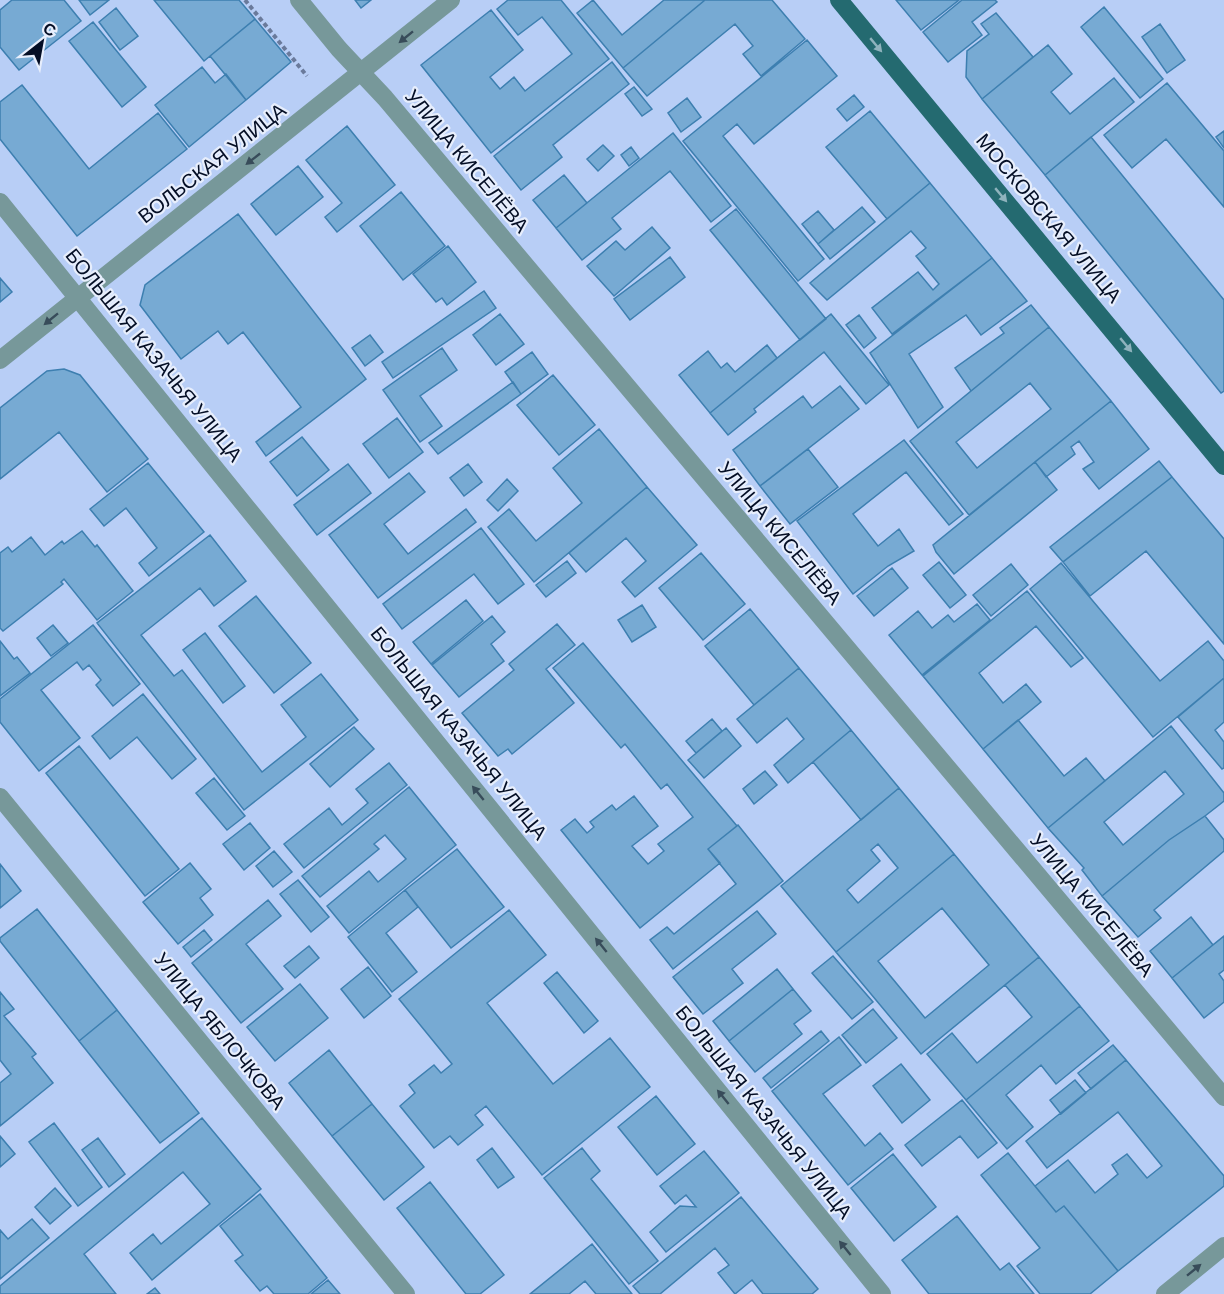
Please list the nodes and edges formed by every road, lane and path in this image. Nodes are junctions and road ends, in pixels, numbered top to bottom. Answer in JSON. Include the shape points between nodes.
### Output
{"nodes":[{"id":1,"x":245,"y":0,"type":"edge"},
{"id":2,"x":299,"y":0,"type":"edge"},
{"id":3,"x":451,"y":0,"type":"edge"},
{"id":4,"x":839,"y":0,"type":"edge"},
{"id":5,"x":362,"y":73,"type":"junction"},
{"id":6,"x":306,"y":76,"type":"dead end"},
{"id":7,"x":0,"y":202,"type":"edge"},
{"id":8,"x":78,"y":297,"type":"junction"},
{"id":9,"x":0,"y":360,"type":"edge"},
{"id":10,"x":1224,"y":466,"type":"edge"},
{"id":11,"x":0,"y":797,"type":"edge"},
{"id":12,"x":1224,"y":1097,"type":"edge"},
{"id":13,"x":1224,"y":1246,"type":"edge"},
{"id":14,"x":406,"y":1294,"type":"edge"},
{"id":15,"x":882,"y":1294,"type":"edge"},
{"id":16,"x":1165,"y":1294,"type":"edge"}],
"edges":[{"from":1,"to":6,"type":"path"},
{"from":2,"to":5,"type":"street","name":"УЛИЦА КИСЕЛЁВА"},
{"from":3,"to":5,"type":"street","name":"ВОЛЬСКАЯ УЛИЦА","one_way":true},
{"from":4,"to":10,"type":"main road","name":"МОСКОВСКАЯ УЛИЦА","one_way":true},
{"from":5,"to":8,"type":"street","name":"ВОЛЬСКАЯ УЛИЦА","one_way":true},
{"from":5,"to":12,"type":"street","name":"УЛИЦА КИСЕЛЁВА"},
{"from":7,"to":8,"type":"street","name":"БОЛЬШАЯ КАЗАЧЬЯ УЛИЦА"},
{"from":8,"to":9,"type":"street","name":"ВОЛЬСКАЯ УЛИЦА","one_way":true},
{"from":15,"to":8,"type":"street","name":"БОЛЬШАЯ КАЗАЧЬЯ УЛИЦА","one_way":true},
{"from":11,"to":14,"type":"street","name":"УЛИЦА ЯБЛОЧКОВА"},
{"from":16,"to":13,"type":"street","one_way":true}]}
